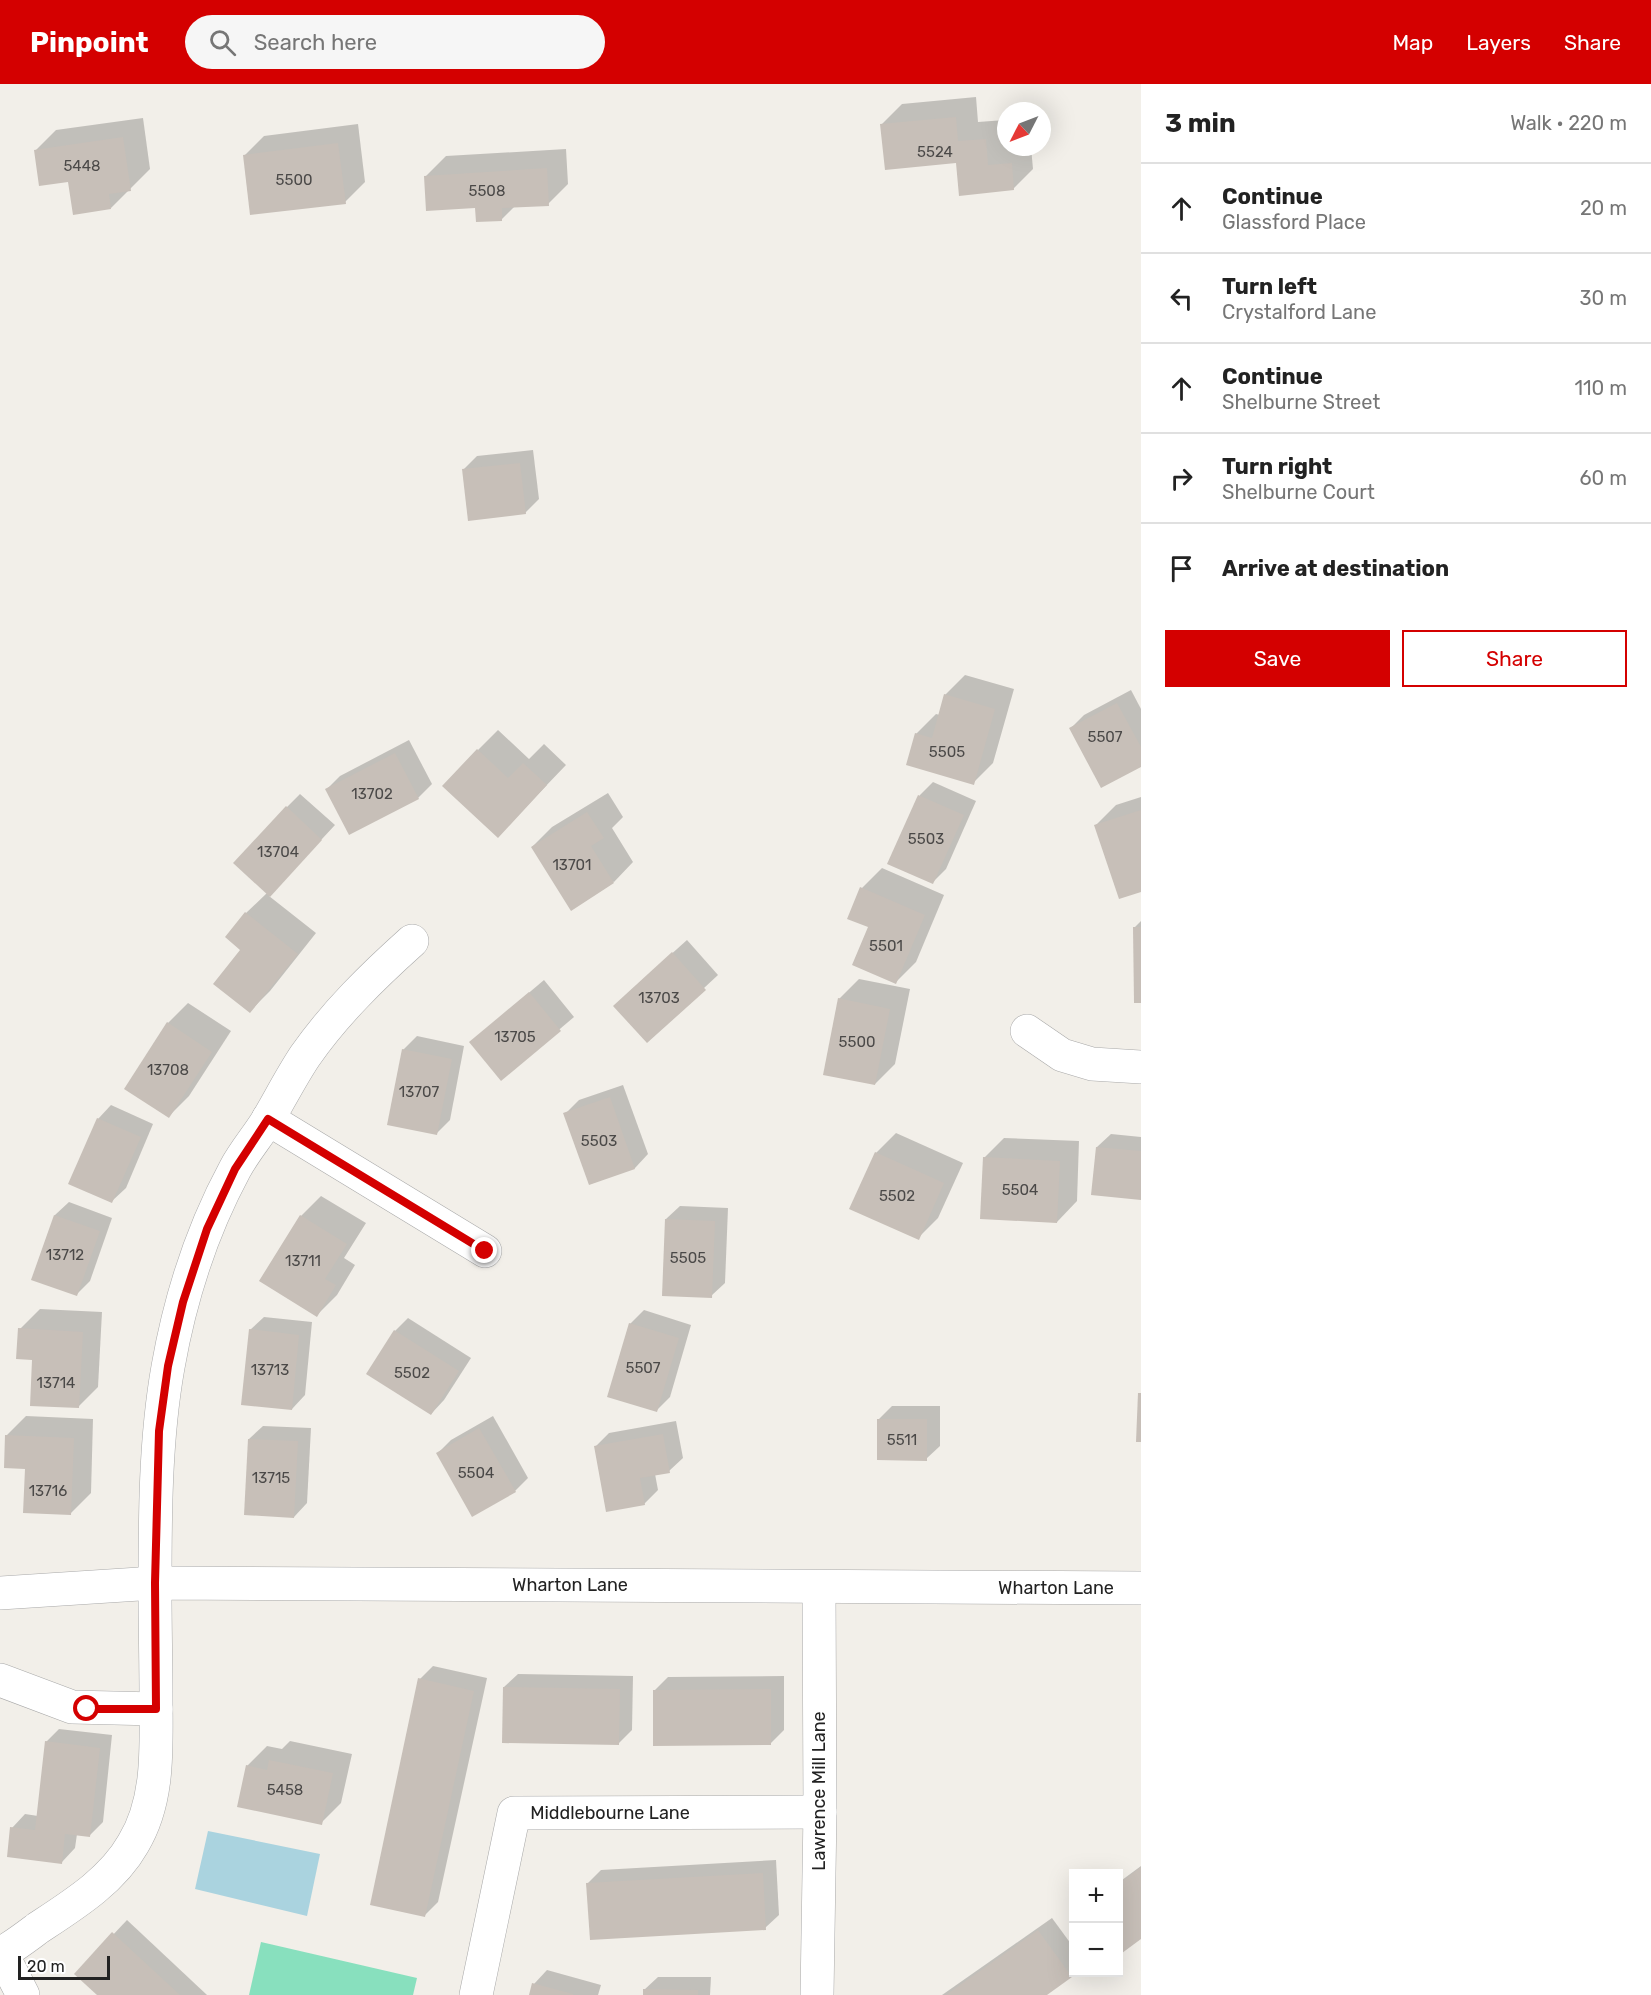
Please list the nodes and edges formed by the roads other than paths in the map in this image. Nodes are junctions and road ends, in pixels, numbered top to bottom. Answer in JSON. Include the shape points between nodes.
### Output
{"nodes":[{"id":1,"x":412,"y":941,"type":"dead end"},
{"id":2,"x":1027,"y":1031,"type":"dead end"},
{"id":3,"x":1141,"y":1067,"type":"edge"},
{"id":4,"x":268,"y":1119,"type":"junction"},
{"id":5,"x":485,"y":1251,"type":"dead end"},
{"id":6,"x":155,"y":1583,"type":"junction"},
{"id":7,"x":819,"y":1587,"type":"junction"},
{"id":8,"x":1141,"y":1588,"type":"edge"},
{"id":9,"x":0,"y":1593,"type":"edge"},
{"id":10,"x":0,"y":1680,"type":"edge"},
{"id":11,"x":156,"y":1709,"type":"junction"},
{"id":12,"x":820,"y":1812,"type":"junction"},
{"id":13,"x":1,"y":1954,"type":"edge"},
{"id":14,"x":23,"y":1995,"type":"edge"},
{"id":15,"x":476,"y":1995,"type":"edge"},
{"id":16,"x":818,"y":1995,"type":"edge"}],
"edges":[{"from":1,"to":4,"type":"street","via":[[370,979],[307,1053]]},
{"from":2,"to":3,"type":"street","via":[[1062,1055],[1092,1064]]},
{"from":4,"to":5,"type":"street"},
{"from":4,"to":6,"type":"street","via":[[235,1169],[207,1229],[183,1302],[168,1366],[159,1431]]},
{"from":6,"to":7,"type":"street","name":"Wharton Lane"},
{"from":6,"to":9,"type":"street","name":"Wharton Lane"},
{"from":6,"to":11,"type":"street"},
{"from":7,"to":8,"type":"street","name":"Wharton Lane"},
{"from":7,"to":12,"type":"street","name":"Lawrence Mill Lane"},
{"from":10,"to":11,"type":"street","via":[[72,1707]]},
{"from":11,"to":13,"type":"street","via":[[153,1789],[133,1844],[110,1874]]},
{"from":12,"to":15,"type":"street","name":"Middlebourne Lane","via":[[514,1813]]},
{"from":12,"to":16,"type":"street","name":"Lawrence Mill Lane"},
{"from":13,"to":14,"type":"street"}]}
